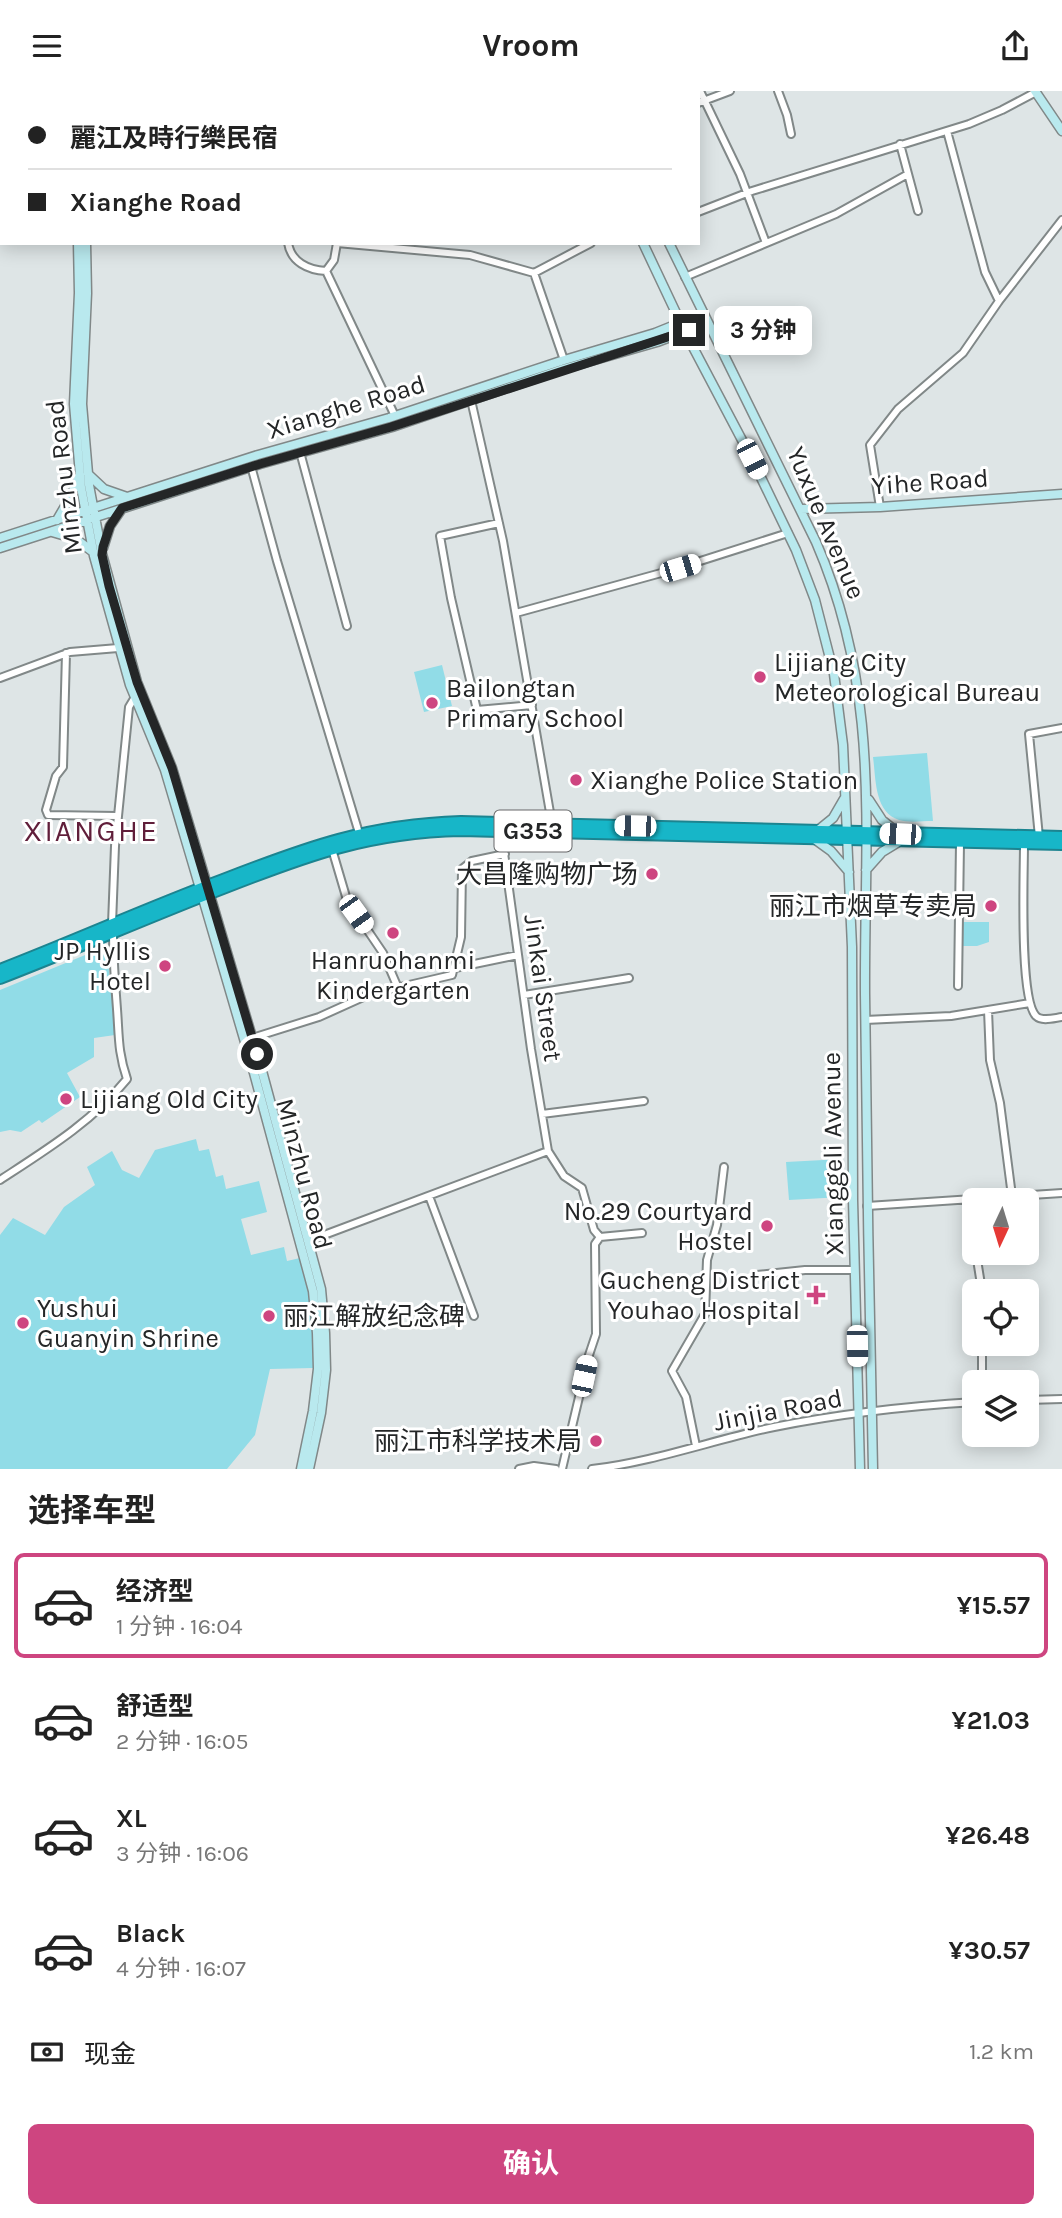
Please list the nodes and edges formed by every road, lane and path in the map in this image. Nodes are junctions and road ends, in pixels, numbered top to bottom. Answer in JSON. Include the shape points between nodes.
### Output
{"nodes":[{"id":1,"x":700,"y":91,"type":"edge"},
{"id":2,"x":730,"y":91,"type":"edge"},
{"id":3,"x":778,"y":91,"type":"edge"},
{"id":4,"x":1036,"y":91,"type":"edge"},
{"id":5,"x":701,"y":102,"type":"edge"},
{"id":6,"x":947,"y":131,"type":"junction"},
{"id":7,"x":1062,"y":131,"type":"edge"},
{"id":8,"x":791,"y":134,"type":"dead end"},
{"id":9,"x":900,"y":144,"type":"junction"},
{"id":10,"x":908,"y":174,"type":"junction"},
{"id":11,"x":747,"y":193,"type":"junction"},
{"id":12,"x":700,"y":211,"type":"edge"},
{"id":13,"x":918,"y":211,"type":"dead end"},
{"id":14,"x":1062,"y":221,"type":"edge"},
{"id":15,"x":766,"y":243,"type":"junction"},
{"id":16,"x":78,"y":245,"type":"edge"},
{"id":17,"x":86,"y":245,"type":"edge"},
{"id":18,"x":288,"y":245,"type":"edge"},
{"id":19,"x":337,"y":245,"type":"edge"},
{"id":20,"x":359,"y":245,"type":"edge"},
{"id":21,"x":644,"y":245,"type":"edge"},
{"id":22,"x":670,"y":245,"type":"edge"},
{"id":23,"x":578,"y":246,"type":"edge"},
{"id":24,"x":326,"y":271,"type":"junction"},
{"id":25,"x":534,"y":273,"type":"junction"},
{"id":26,"x":685,"y":277,"type":"junction"},
{"id":27,"x":999,"y":301,"type":"junction"},
{"id":28,"x":702,"y":314,"type":"junction"},
{"id":29,"x":706,"y":323,"type":"junction"},
{"id":30,"x":683,"y":327,"type":"junction"},
{"id":31,"x":564,"y":360,"type":"junction"},
{"id":32,"x":471,"y":400,"type":"junction"},
{"id":33,"x":395,"y":416,"type":"junction"},
{"id":34,"x":300,"y":452,"type":"junction"},
{"id":35,"x":251,"y":466,"type":"junction"},
{"id":36,"x":84,"y":473,"type":"junction"},
{"id":37,"x":1062,"y":494,"type":"edge"},
{"id":38,"x":127,"y":497,"type":"junction"},
{"id":39,"x":880,"y":507,"type":"junction"},
{"id":40,"x":122,"y":508,"type":"junction"},
{"id":41,"x":801,"y":509,"type":"junction"},
{"id":42,"x":90,"y":514,"type":"junction"},
{"id":43,"x":57,"y":520,"type":"junction"},
{"id":44,"x":499,"y":523,"type":"junction"},
{"id":45,"x":49,"y":532,"type":"junction"},
{"id":46,"x":788,"y":533,"type":"junction"},
{"id":47,"x":0,"y":538,"type":"edge"},
{"id":48,"x":0,"y":548,"type":"edge"},
{"id":49,"x":97,"y":554,"type":"junction"},
{"id":50,"x":516,"y":613,"type":"junction"},
{"id":51,"x":347,"y":626,"type":"dead end"},
{"id":52,"x":118,"y":648,"type":"junction"},
{"id":53,"x":66,"y":653,"type":"junction"},
{"id":54,"x":0,"y":678,"type":"edge"},
{"id":55,"x":135,"y":697,"type":"junction"},
{"id":56,"x":532,"y":705,"type":"junction"},
{"id":57,"x":1062,"y":728,"type":"edge"},
{"id":58,"x":846,"y":796,"type":"junction"},
{"id":59,"x":867,"y":796,"type":"junction"},
{"id":60,"x":117,"y":816,"type":"junction"},
{"id":61,"x":552,"y":824,"type":"junction"},
{"id":62,"x":501,"y":831,"type":"junction"},
{"id":63,"x":359,"y":833,"type":"junction"},
{"id":64,"x":815,"y":835,"type":"junction"},
{"id":65,"x":847,"y":836,"type":"junction"},
{"id":66,"x":867,"y":836,"type":"junction"},
{"id":67,"x":900,"y":837,"type":"junction"},
{"id":68,"x":1039,"y":837,"type":"junction"},
{"id":69,"x":1062,"y":837,"type":"edge"},
{"id":70,"x":960,"y":843,"type":"junction"},
{"id":71,"x":1024,"y":844,"type":"junction"},
{"id":72,"x":1062,"y":844,"type":"edge"},
{"id":73,"x":331,"y":848,"type":"junction"},
{"id":74,"x":505,"y":854,"type":"junction"},
{"id":75,"x":866,"y":870,"type":"junction"},
{"id":76,"x":849,"y":872,"type":"junction"},
{"id":77,"x":205,"y":891,"type":"junction"},
{"id":78,"x":113,"y":928,"type":"junction"},
{"id":79,"x":518,"y":955,"type":"junction"},
{"id":80,"x":455,"y":968,"type":"junction"},
{"id":81,"x":0,"y":970,"type":"edge"},
{"id":82,"x":0,"y":978,"type":"edge"},
{"id":83,"x":629,"y":978,"type":"dead end"},
{"id":84,"x":958,"y":986,"type":"dead end"},
{"id":85,"x":398,"y":988,"type":"junction"},
{"id":86,"x":524,"y":995,"type":"junction"},
{"id":87,"x":1030,"y":1003,"type":"junction"},
{"id":88,"x":988,"y":1010,"type":"junction"},
{"id":89,"x":1062,"y":1017,"type":"edge"},
{"id":90,"x":865,"y":1020,"type":"junction"},
{"id":91,"x":252,"y":1038,"type":"junction"},
{"id":92,"x":644,"y":1101,"type":"dead end"},
{"id":93,"x":542,"y":1114,"type":"junction"},
{"id":94,"x":548,"y":1151,"type":"junction"},
{"id":95,"x":724,"y":1167,"type":"dead end"},
{"id":96,"x":0,"y":1180,"type":"edge"},
{"id":97,"x":1011,"y":1188,"type":"edge"},
{"id":98,"x":1062,"y":1193,"type":"edge"},
{"id":99,"x":1040,"y":1194,"type":"edge"},
{"id":100,"x":429,"y":1196,"type":"junction"},
{"id":101,"x":962,"y":1199,"type":"edge"},
{"id":102,"x":867,"y":1206,"type":"junction"},
{"id":103,"x":642,"y":1233,"type":"dead end"},
{"id":104,"x":600,"y":1237,"type":"junction"},
{"id":105,"x":308,"y":1241,"type":"junction"},
{"id":106,"x":855,"y":1270,"type":"junction"},
{"id":107,"x":757,"y":1275,"type":"dead end"},
{"id":108,"x":474,"y":1316,"type":"dead end"},
{"id":109,"x":1062,"y":1399,"type":"edge"},
{"id":110,"x":1039,"y":1400,"type":"edge"},
{"id":111,"x":962,"y":1403,"type":"edge"},
{"id":112,"x":872,"y":1412,"type":"junction"},
{"id":113,"x":859,"y":1414,"type":"junction"},
{"id":114,"x":696,"y":1446,"type":"junction"},
{"id":115,"x":301,"y":1469,"type":"edge"},
{"id":116,"x":309,"y":1469,"type":"edge"},
{"id":117,"x":519,"y":1469,"type":"edge"},
{"id":118,"x":556,"y":1469,"type":"edge"},
{"id":119,"x":562,"y":1469,"type":"edge"},
{"id":120,"x":592,"y":1469,"type":"edge"},
{"id":121,"x":860,"y":1469,"type":"edge"},
{"id":122,"x":873,"y":1469,"type":"edge"}],
"edges":[{"from":1,"to":5,"type":"street"},
{"from":2,"to":5,"type":"street"},
{"from":3,"to":8,"type":"street"},
{"from":4,"to":6,"type":"street"},
{"from":4,"to":7,"type":"main road"},
{"from":5,"to":11,"type":"street"},
{"from":6,"to":9,"type":"street"},
{"from":6,"to":27,"type":"street","via":[[985,272]]},
{"from":9,"to":10,"type":"street"},
{"from":9,"to":11,"type":"street"},
{"from":10,"to":13,"type":"street"},
{"from":10,"to":15,"type":"street","via":[[853,205]]},
{"from":11,"to":12,"type":"street"},
{"from":11,"to":15,"type":"street"},
{"from":14,"to":27,"type":"street"},
{"from":15,"to":26,"type":"street"},
{"from":16,"to":36,"type":"main road","name":"Minzhu Road","via":[[74,404]]},
{"from":17,"to":36,"type":"main road","name":"Minzhu Road"},
{"from":18,"to":24,"type":"street","via":[[290,254],[300,263]]},
{"from":19,"to":24,"type":"street"},
{"from":20,"to":25,"type":"street","via":[[470,255]]},
{"from":21,"to":30,"type":"main road","name":"Yuxue Avenue"},
{"from":22,"to":26,"type":"main road","name":"Yuxue Avenue"},
{"from":23,"to":25,"type":"street"},
{"from":24,"to":33,"type":"street"},
{"from":25,"to":31,"type":"street"},
{"from":26,"to":28,"type":"main road","name":"Yuxue Avenue"},
{"from":27,"to":39,"type":"street","via":[[962,353],[898,409],[870,445]]},
{"from":28,"to":29,"type":"main road","name":"Yuxue Avenue"},
{"from":28,"to":30,"type":"main road","name":"Xianghe Road"},
{"from":29,"to":30,"type":"main road","name":"Xianghe Road"},
{"from":29,"to":41,"type":"main road","name":"Yuxue Avenue"},
{"from":30,"to":31,"type":"main road","name":"Xianghe Road"},
{"from":30,"to":32,"type":"main road","name":"Xianghe Road"},
{"from":30,"to":46,"type":"main road","name":"Yuxue Avenue"},
{"from":31,"to":33,"type":"main road","name":"Xianghe Road"},
{"from":32,"to":34,"type":"main road","name":"Xianghe Road"},
{"from":32,"to":44,"type":"street"},
{"from":33,"to":38,"type":"main road","name":"Xianghe Road"},
{"from":34,"to":35,"type":"main road","name":"Xianghe Road"},
{"from":34,"to":51,"type":"street"},
{"from":35,"to":40,"type":"main road","name":"Xianghe Road"},
{"from":35,"to":63,"type":"street"},
{"from":36,"to":38,"type":"main road","via":[[104,489]]},
{"from":36,"to":42,"type":"main road","name":"Minzhu Road"},
{"from":36,"to":43,"type":"main road"},
{"from":37,"to":39,"type":"main road","name":"Yihe Road"},
{"from":38,"to":42,"type":"main road","name":"Xianghe Road"},
{"from":39,"to":41,"type":"main road","name":"Yihe Road"},
{"from":40,"to":42,"type":"main road","name":"Xianghe Road"},
{"from":40,"to":49,"type":"main road"},
{"from":41,"to":59,"type":"main road","name":"Yuxue Avenue","via":[[829,572],[852,651],[863,719]]},
{"from":42,"to":43,"type":"main road","name":"Xianghe Road"},
{"from":42,"to":45,"type":"main road","name":"Xianghe Road"},
{"from":42,"to":49,"type":"main road","name":"Minzhu Road"},
{"from":43,"to":47,"type":"main road","name":"Xianghe Road"},
{"from":44,"to":50,"type":"street"},
{"from":44,"to":56,"type":"street","via":[[440,536],[477,711]]},
{"from":45,"to":48,"type":"main road","name":"Xianghe Road"},
{"from":45,"to":49,"type":"main road","via":[[76,539]]},
{"from":46,"to":50,"type":"street"},
{"from":46,"to":58,"type":"main road","name":"Yuxue Avenue","via":[[809,580],[830,656]]},
{"from":49,"to":52,"type":"main road","name":"Minzhu Road"},
{"from":49,"to":77,"type":"main road","name":"Minzhu Road","via":[[137,682],[172,768]]},
{"from":50,"to":56,"type":"street"},
{"from":52,"to":53,"type":"street"},
{"from":52,"to":55,"type":"main road","name":"Minzhu Road"},
{"from":53,"to":54,"type":"street"},
{"from":53,"to":60,"type":"street","via":[[63,767],[46,810],[48,815]]},
{"from":55,"to":60,"type":"street","via":[[129,707]]},
{"from":55,"to":77,"type":"main road","name":"Minzhu Road"},
{"from":56,"to":61,"type":"street"},
{"from":57,"to":68,"type":"street","via":[[1029,734]]},
{"from":58,"to":64,"type":"main road","via":[[833,818]]},
{"from":58,"to":65,"type":"main road","name":"Yuxue Avenue"},
{"from":59,"to":66,"type":"main road","name":"Yuxue Avenue"},
{"from":59,"to":67,"type":"main road"},
{"from":60,"to":78,"type":"street"},
{"from":61,"to":63,"type":"highway","number":"G353","via":[[438,823]]},
{"from":61,"to":64,"type":"highway","number":"G353"},
{"from":62,"to":64,"type":"highway","number":"G353"},
{"from":62,"to":73,"type":"highway","number":"G353","via":[[417,832]]},
{"from":62,"to":74,"type":"street","name":"Jinkai Street"},
{"from":63,"to":77,"type":"highway","number":"G353","via":[[303,849]]},
{"from":64,"to":65,"type":"highway","number":"G353"},
{"from":64,"to":76,"type":"main road"},
{"from":65,"to":66,"type":"highway","number":"G353"},
{"from":65,"to":76,"type":"main road","name":"Xianggeli Avenue"},
{"from":66,"to":67,"type":"highway","number":"G353"},
{"from":66,"to":75,"type":"main road","name":"Xianggeli Avenue"},
{"from":67,"to":68,"type":"highway","number":"G353"},
{"from":67,"to":70,"type":"highway","number":"G353"},
{"from":67,"to":75,"type":"main road"},
{"from":68,"to":69,"type":"highway","number":"G353"},
{"from":70,"to":71,"type":"highway","number":"G353"},
{"from":70,"to":84,"type":"street"},
{"from":71,"to":72,"type":"highway","number":"G353"},
{"from":71,"to":87,"type":"street","via":[[1024,956]]},
{"from":73,"to":77,"type":"highway","number":"G353"},
{"from":73,"to":85,"type":"street","via":[[347,900],[383,953]]},
{"from":74,"to":79,"type":"street","name":"Jinkai Street"},
{"from":74,"to":80,"type":"street","via":[[472,860],[463,869]]},
{"from":75,"to":90,"type":"main road","name":"Xianggeli Avenue"},
{"from":76,"to":106,"type":"main road","name":"Xianggeli Avenue"},
{"from":77,"to":78,"type":"highway","number":"G353"},
{"from":77,"to":91,"type":"main road","name":"Minzhu Road"},
{"from":77,"to":115,"type":"main road","name":"Minzhu Road","via":[[313,1291],[318,1369]]},
{"from":78,"to":81,"type":"highway","number":"G353"},
{"from":78,"to":82,"type":"highway","number":"G353"},
{"from":78,"to":96,"type":"street","via":[[119,1056],[127,1079],[72,1132]]},
{"from":79,"to":80,"type":"street"},
{"from":79,"to":86,"type":"street","name":"Jinkai Street"},
{"from":80,"to":85,"type":"street","via":[[452,975]]},
{"from":83,"to":86,"type":"street"},
{"from":85,"to":91,"type":"street"},
{"from":86,"to":93,"type":"street","name":"Jinkai Street"},
{"from":87,"to":88,"type":"street"},
{"from":87,"to":89,"type":"street","via":[[1038,1018]]},
{"from":88,"to":90,"type":"street"},
{"from":88,"to":97,"type":"street","via":[[990,1060]]},
{"from":90,"to":102,"type":"main road","name":"Xianggeli Avenue"},
{"from":91,"to":105,"type":"main road","name":"Minzhu Road"},
{"from":92,"to":93,"type":"street"},
{"from":93,"to":94,"type":"street","name":"Jinkai Street"},
{"from":94,"to":100,"type":"street"},
{"from":94,"to":104,"type":"street","via":[[564,1176],[582,1188]]},
{"from":95,"to":114,"type":"street","via":[[717,1225],[707,1260],[705,1314],[671,1371],[686,1397]]},
{"from":98,"to":99,"type":"street"},
{"from":100,"to":105,"type":"street"},
{"from":100,"to":108,"type":"street"},
{"from":101,"to":102,"type":"street"},
{"from":102,"to":112,"type":"main road","name":"Xianggeli Avenue"},
{"from":103,"to":104,"type":"street"},
{"from":104,"to":119,"type":"street","via":[[595,1244],[596,1334]]},
{"from":105,"to":116,"type":"main road","name":"Minzhu Road","via":[[321,1289],[326,1351],[321,1413]]},
{"from":106,"to":107,"type":"street"},
{"from":106,"to":113,"type":"main road","name":"Xianggeli Avenue"},
{"from":109,"to":110,"type":"street"},
{"from":111,"to":112,"type":"street","name":"Jinjia Road"},
{"from":112,"to":113,"type":"street","name":"Jinjia Road"},
{"from":112,"to":122,"type":"main road","name":"Xianggeli Avenue"},
{"from":113,"to":114,"type":"street","name":"Jinjia Road"},
{"from":113,"to":121,"type":"main road","name":"Xianggeli Avenue"},
{"from":114,"to":120,"type":"street","name":"Jinjia Road"},
{"from":117,"to":118,"type":"street"}]}
